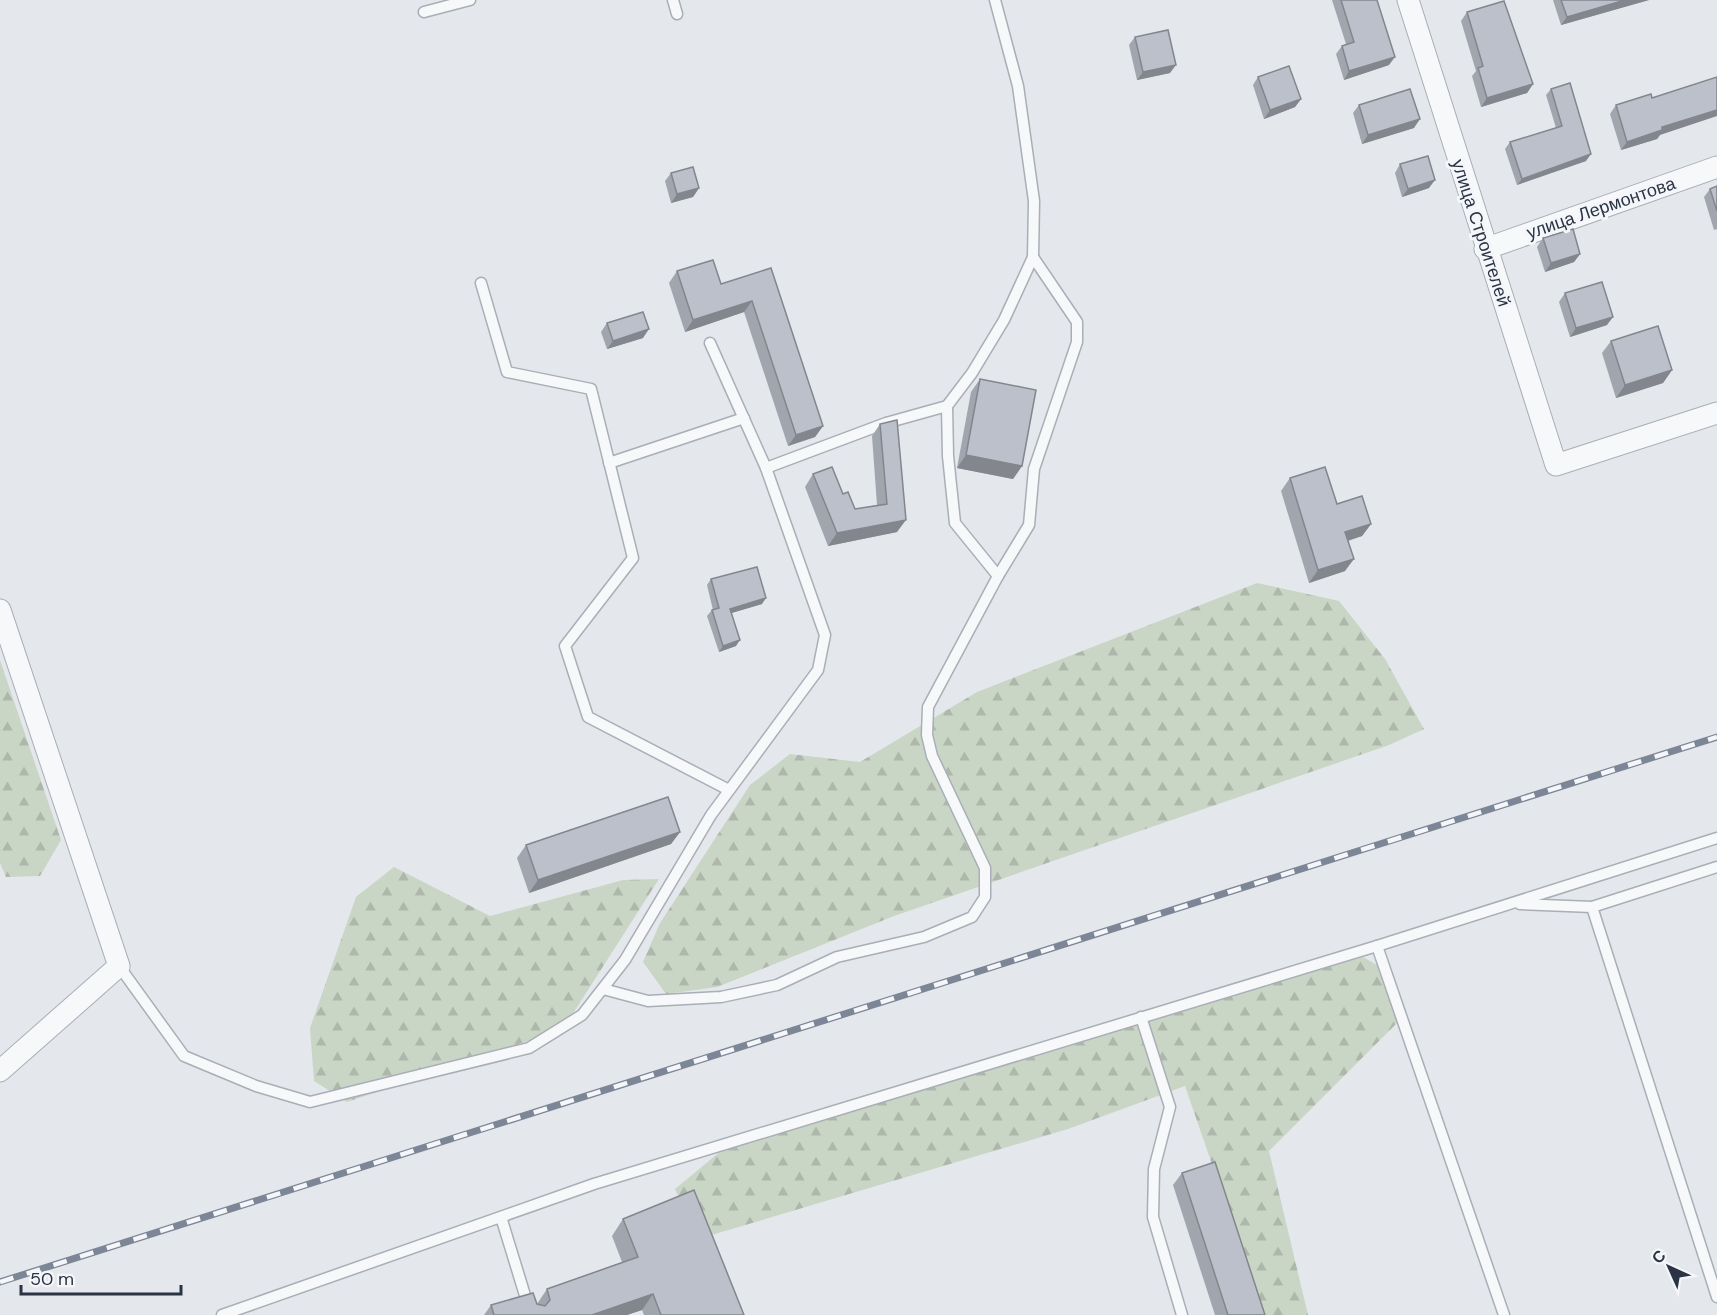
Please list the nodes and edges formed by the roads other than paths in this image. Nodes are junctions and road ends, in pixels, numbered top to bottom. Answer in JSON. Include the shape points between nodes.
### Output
{"nodes":[{"id":1,"x":470,"y":0,"type":"edge"},
{"id":2,"x":673,"y":0,"type":"edge"},
{"id":3,"x":994,"y":0,"type":"edge"},
{"id":4,"x":1410,"y":1,"type":"edge"},
{"id":5,"x":424,"y":12,"type":"dead end"},
{"id":6,"x":676,"y":14,"type":"dead end"},
{"id":7,"x":1717,"y":167,"type":"edge"},
{"id":8,"x":1485,"y":249,"type":"junction"},
{"id":9,"x":1033,"y":257,"type":"junction"},
{"id":10,"x":481,"y":282,"type":"dead end"},
{"id":11,"x":710,"y":343,"type":"dead end"},
{"id":12,"x":947,"y":406,"type":"junction"},
{"id":13,"x":1717,"y":413,"type":"edge"},
{"id":14,"x":744,"y":418,"type":"junction"},
{"id":15,"x":609,"y":463,"type":"junction"},
{"id":16,"x":766,"y":468,"type":"junction"},
{"id":17,"x":998,"y":576,"type":"junction"},
{"id":18,"x":0,"y":610,"type":"edge"},
{"id":19,"x":729,"y":790,"type":"junction"},
{"id":20,"x":1717,"y":838,"type":"edge"},
{"id":21,"x":1717,"y":867,"type":"edge"},
{"id":22,"x":1510,"y":904,"type":"junction"},
{"id":23,"x":1592,"y":907,"type":"junction"},
{"id":24,"x":1377,"y":946,"type":"junction"},
{"id":25,"x":118,"y":966,"type":"junction"},
{"id":26,"x":603,"y":989,"type":"junction"},
{"id":27,"x":1141,"y":1017,"type":"junction"},
{"id":28,"x":0,"y":1071,"type":"edge"},
{"id":29,"x":501,"y":1217,"type":"junction"},
{"id":30,"x":1717,"y":1297,"type":"edge"},
{"id":31,"x":222,"y":1315,"type":"edge"},
{"id":32,"x":531,"y":1315,"type":"edge"},
{"id":33,"x":1182,"y":1315,"type":"edge"},
{"id":34,"x":1504,"y":1315,"type":"edge"}],
"edges":[{"from":1,"to":5,"type":"lane"},
{"from":2,"to":6,"type":"lane"},
{"from":3,"to":9,"type":"lane","via":[[1018,86],[1034,201]]},
{"from":4,"to":8,"type":"street","name":"улица Строителей"},
{"from":7,"to":8,"type":"street","name":"улица Лермонтова"},
{"from":8,"to":13,"type":"street","name":"улица Строителей","via":[[1556,465]]},
{"from":9,"to":12,"type":"lane","via":[[1004,320]]},
{"from":9,"to":17,"type":"lane","via":[[1077,322],[1077,342],[1034,469],[1029,525]]},
{"from":10,"to":15,"type":"lane","via":[[507,372],[591,389]]},
{"from":11,"to":14,"type":"lane"},
{"from":12,"to":16,"type":"lane","via":[[886,423]]},
{"from":12,"to":17,"type":"lane","via":[[955,523]]},
{"from":14,"to":15,"type":"lane"},
{"from":14,"to":16,"type":"lane"},
{"from":15,"to":19,"type":"lane","via":[[633,558],[565,646],[588,717]]},
{"from":16,"to":19,"type":"lane","via":[[825,635],[818,670]]},
{"from":17,"to":26,"type":"lane","via":[[928,707],[927,735],[932,756],[985,868],[984,897],[972,917],[924,937],[837,957],[777,985],[721,997],[648,1001]]},
{"from":18,"to":25,"type":"street"},
{"from":19,"to":26,"type":"lane","via":[[625,960]]},
{"from":20,"to":22,"type":"lane"},
{"from":21,"to":23,"type":"lane"},
{"from":22,"to":23,"type":"lane"},
{"from":22,"to":24,"type":"lane"},
{"from":23,"to":30,"type":"lane"},
{"from":24,"to":27,"type":"lane"},
{"from":24,"to":34,"type":"lane"},
{"from":25,"to":26,"type":"lane","via":[[184,1056],[256,1086],[310,1102],[529,1048],[582,1015]]},
{"from":25,"to":28,"type":"street"},
{"from":27,"to":29,"type":"lane","via":[[711,1148]]},
{"from":27,"to":33,"type":"lane","via":[[1170,1107],[1155,1169],[1153,1217]]},
{"from":29,"to":31,"type":"lane"},
{"from":29,"to":32,"type":"lane"}]}
